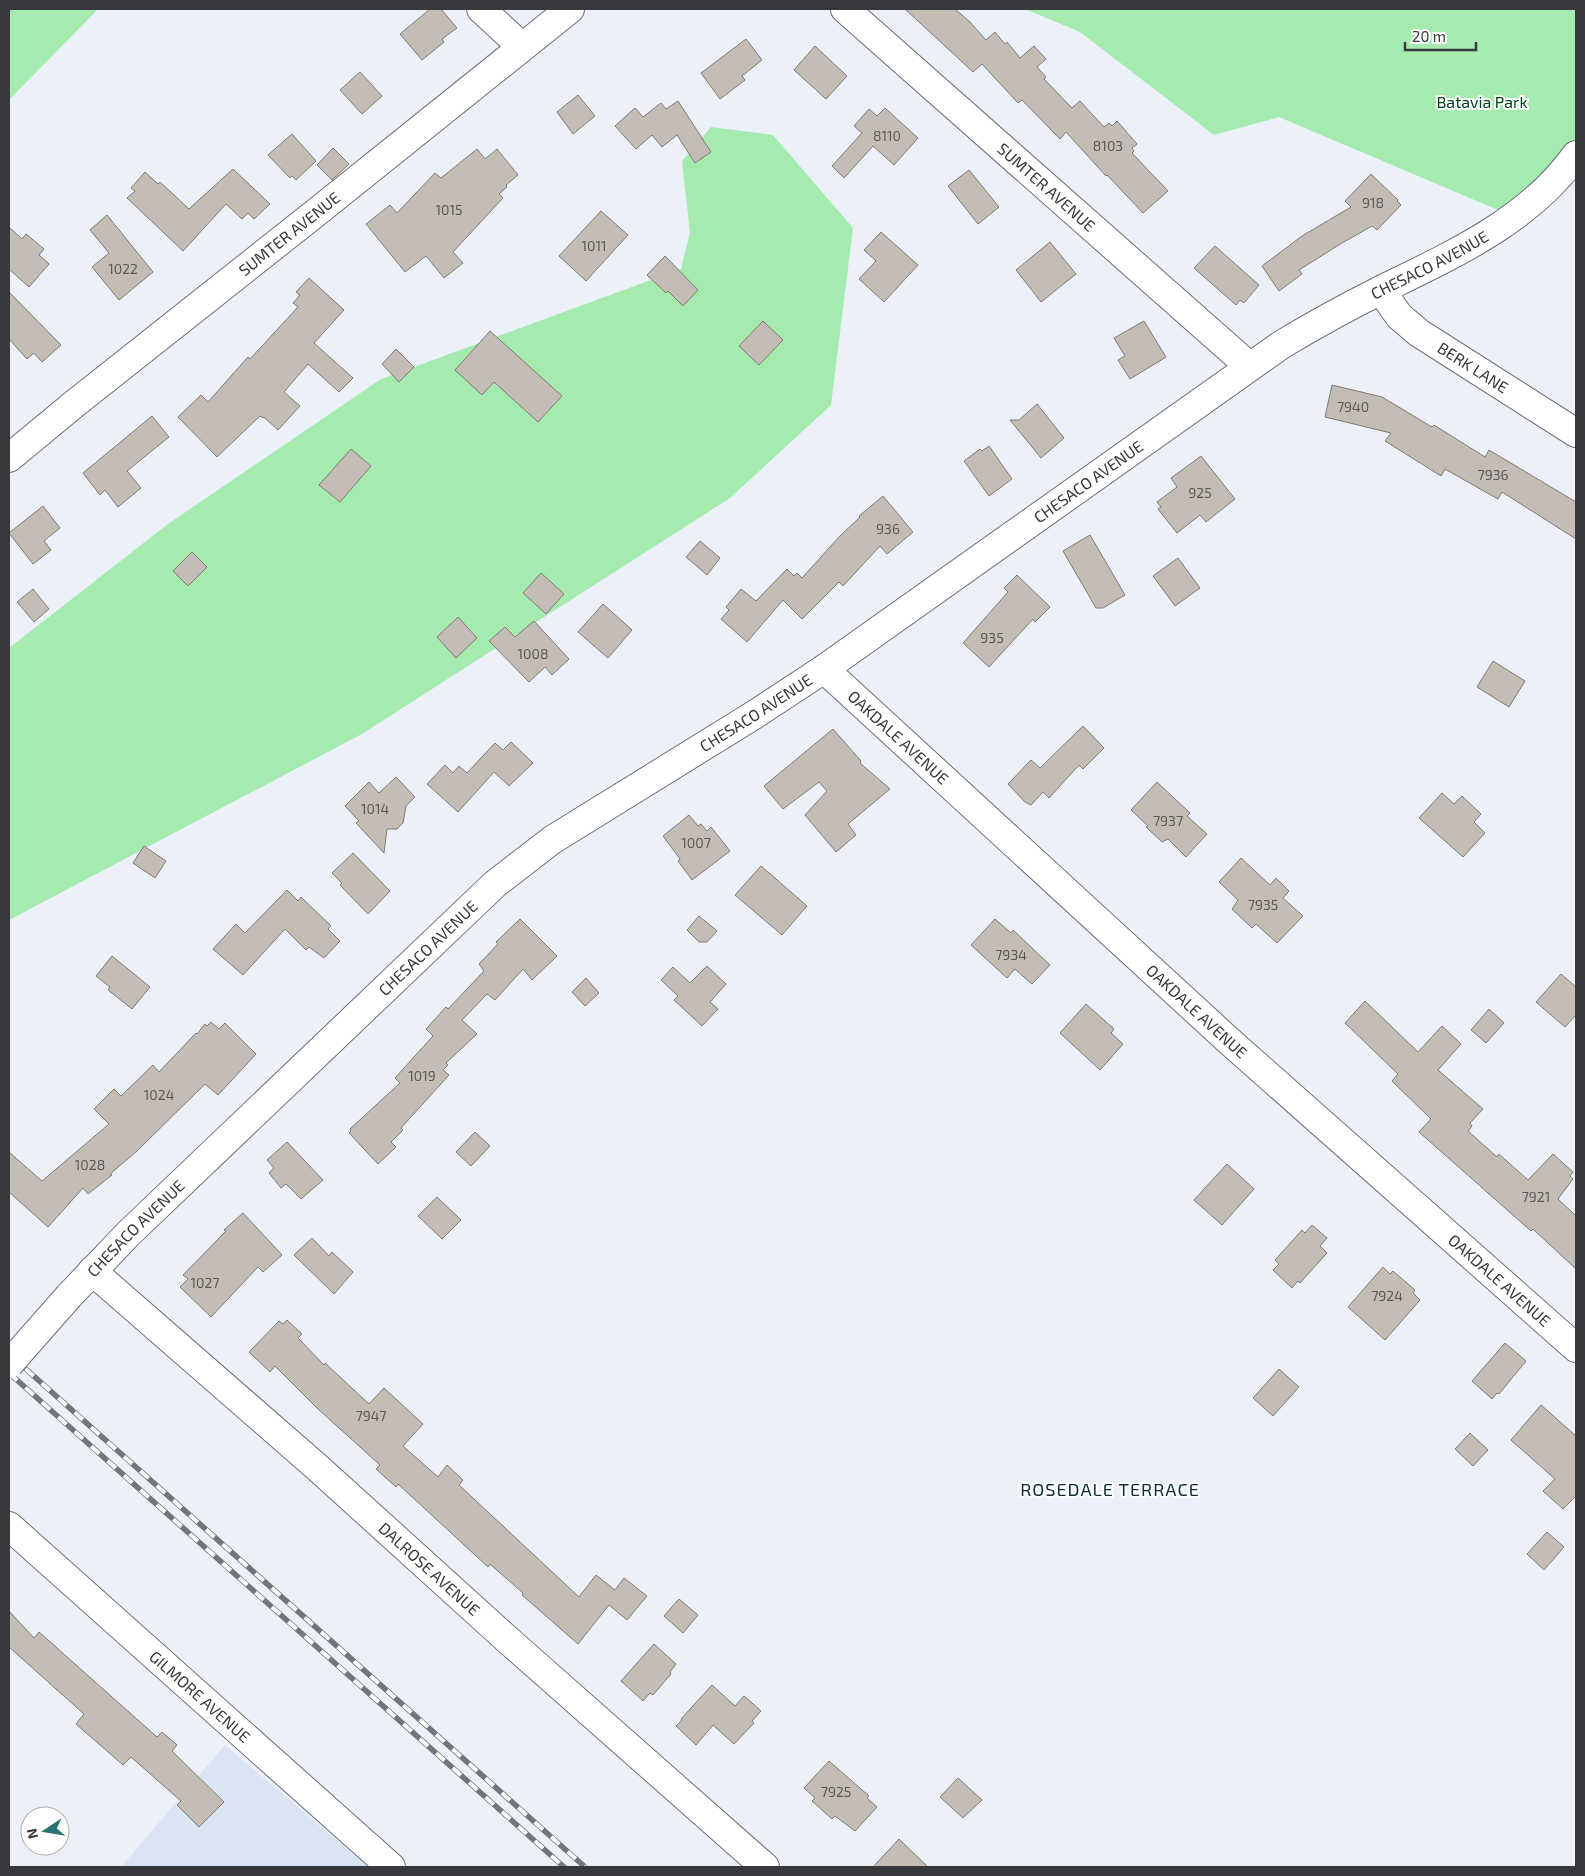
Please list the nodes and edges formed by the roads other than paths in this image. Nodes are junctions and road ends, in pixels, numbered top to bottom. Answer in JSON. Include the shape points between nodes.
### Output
{"nodes":[{"id":1,"x":481,"y":9,"type":"edge"},
{"id":2,"x":570,"y":9,"type":"edge"},
{"id":3,"x":844,"y":9,"type":"edge"},
{"id":4,"x":522,"y":47,"type":"junction"},
{"id":5,"x":1576,"y":155,"type":"edge"},
{"id":6,"x":1381,"y":290,"type":"junction"},
{"id":7,"x":1249,"y":366,"type":"junction"},
{"id":8,"x":1576,"y":433,"type":"edge"},
{"id":9,"x":9,"y":458,"type":"edge"},
{"id":10,"x":824,"y":669,"type":"junction"},
{"id":11,"x":92,"y":1271,"type":"junction"},
{"id":12,"x":1576,"y":1348,"type":"edge"},
{"id":13,"x":9,"y":1364,"type":"edge"},
{"id":14,"x":9,"y":1526,"type":"edge"},
{"id":15,"x":391,"y":1867,"type":"edge"},
{"id":16,"x":765,"y":1867,"type":"edge"}],
"edges":[{"from":1,"to":4,"type":"street"},
{"from":2,"to":4,"type":"street","name":"SUMTER AVENUE"},
{"from":3,"to":7,"type":"street","name":"SUMTER AVENUE"},
{"from":4,"to":9,"type":"street","name":"SUMTER AVENUE"},
{"from":5,"to":6,"type":"street","name":"CHESACO AVENUE","via":[[1553,183],[1491,233]]},
{"from":6,"to":7,"type":"street","name":"CHESACO AVENUE","via":[[1324,319]]},
{"from":6,"to":8,"type":"street","name":"BERK LANE","via":[[1400,316],[1419,333]]},
{"from":7,"to":10,"type":"street","name":"CHESACO AVENUE"},
{"from":10,"to":11,"type":"street","name":"CHESACO AVENUE","via":[[552,840],[501,879]]},
{"from":10,"to":12,"type":"street","name":"OAKDALE AVENUE","via":[[1228,1040]]},
{"from":11,"to":13,"type":"street","name":"CHESACO AVENUE","bridge":true},
{"from":11,"to":16,"type":"street","name":"DALROSE AVENUE"},
{"from":14,"to":15,"type":"street","name":"GILMORE AVENUE"}]}
